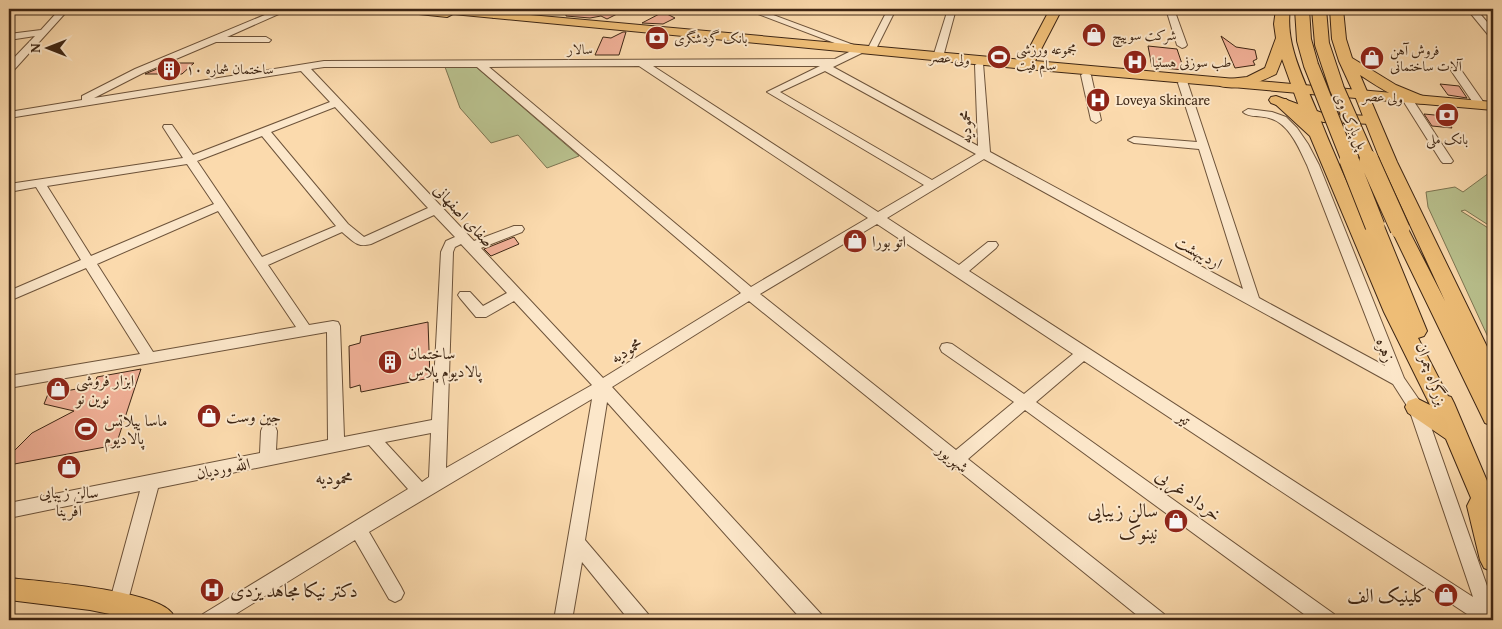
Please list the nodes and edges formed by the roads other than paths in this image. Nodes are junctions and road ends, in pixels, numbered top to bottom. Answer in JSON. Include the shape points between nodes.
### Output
{"nodes":[{"id":1,"x":65,"y":9,"type":"edge"},
{"id":2,"x":286,"y":9,"type":"edge"},
{"id":3,"x":400,"y":9,"type":"edge"},
{"id":4,"x":437,"y":9,"type":"edge"},
{"id":5,"x":510,"y":9,"type":"edge"},
{"id":6,"x":749,"y":9,"type":"edge"},
{"id":7,"x":782,"y":9,"type":"edge"},
{"id":8,"x":892,"y":9,"type":"edge"},
{"id":9,"x":952,"y":9,"type":"edge"},
{"id":10,"x":1056,"y":9,"type":"edge"},
{"id":11,"x":1170,"y":9,"type":"edge"},
{"id":12,"x":1283,"y":9,"type":"edge"},
{"id":13,"x":1302,"y":9,"type":"edge"},
{"id":14,"x":1319,"y":9,"type":"edge"},
{"id":15,"x":1336,"y":9,"type":"edge"},
{"id":16,"x":1471,"y":9,"type":"edge"},
{"id":17,"x":496,"y":16,"type":"junction"},
{"id":18,"x":774,"y":17,"type":"junction"},
{"id":19,"x":1282,"y":31,"type":"junction"},
{"id":20,"x":43,"y":32,"type":"junction"},
{"id":21,"x":1493,"y":35,"type":"edge"},
{"id":22,"x":9,"y":37,"type":"edge"},
{"id":23,"x":1339,"y":39,"type":"junction"},
{"id":24,"x":214,"y":40,"type":"junction"},
{"id":25,"x":266,"y":40,"type":"dead end"},
{"id":26,"x":1182,"y":45,"type":"dead end"},
{"id":27,"x":863,"y":51,"type":"junction"},
{"id":28,"x":938,"y":57,"type":"junction"},
{"id":29,"x":1346,"y":61,"type":"junction"},
{"id":30,"x":837,"y":62,"type":"junction"},
{"id":31,"x":641,"y":63,"type":"junction"},
{"id":32,"x":480,"y":64,"type":"junction"},
{"id":33,"x":980,"y":65,"type":"junction"},
{"id":34,"x":1027,"y":65,"type":"junction"},
{"id":35,"x":303,"y":67,"type":"junction"},
{"id":36,"x":825,"y":67,"type":"junction"},
{"id":37,"x":1455,"y":69,"type":"dead end"},
{"id":38,"x":9,"y":70,"type":"edge"},
{"id":39,"x":1086,"y":75,"type":"junction"},
{"id":40,"x":1183,"y":83,"type":"junction"},
{"id":41,"x":1223,"y":85,"type":"junction"},
{"id":42,"x":1301,"y":90,"type":"junction"},
{"id":43,"x":1363,"y":96,"type":"junction"},
{"id":44,"x":1414,"y":99,"type":"junction"},
{"id":45,"x":1282,"y":102,"type":"junction"},
{"id":46,"x":337,"y":103,"type":"junction"},
{"id":47,"x":74,"y":104,"type":"junction"},
{"id":48,"x":1486,"y":106,"type":"edge"},
{"id":49,"x":1248,"y":112,"type":"dead end"},
{"id":50,"x":9,"y":115,"type":"edge"},
{"id":51,"x":1312,"y":115,"type":"junction"},
{"id":52,"x":1096,"y":120,"type":"dead end"},
{"id":53,"x":1372,"y":120,"type":"junction"},
{"id":54,"x":168,"y":127,"type":"dead end"},
{"id":55,"x":264,"y":131,"type":"junction"},
{"id":56,"x":1134,"y":140,"type":"dead end"},
{"id":57,"x":1323,"y":145,"type":"junction"},
{"id":58,"x":1204,"y":146,"type":"junction"},
{"id":59,"x":984,"y":154,"type":"junction"},
{"id":60,"x":190,"y":160,"type":"junction"},
{"id":61,"x":1447,"y":161,"type":"dead end"},
{"id":62,"x":1389,"y":162,"type":"junction"},
{"id":63,"x":39,"y":183,"type":"junction"},
{"id":64,"x":932,"y":185,"type":"junction"},
{"id":65,"x":9,"y":188,"type":"edge"},
{"id":66,"x":221,"y":205,"type":"junction"},
{"id":67,"x":437,"y":209,"type":"junction"},
{"id":68,"x":878,"y":218,"type":"junction"},
{"id":69,"x":1375,"y":226,"type":"joint"},
{"id":70,"x":344,"y":227,"type":"junction"},
{"id":71,"x":518,"y":229,"type":"dead end"},
{"id":72,"x":1400,"y":229,"type":"joint"},
{"id":73,"x":467,"y":242,"type":"junction"},
{"id":74,"x":992,"y":245,"type":"dead end"},
{"id":75,"x":90,"y":262,"type":"junction"},
{"id":76,"x":260,"y":263,"type":"junction"},
{"id":77,"x":960,"y":271,"type":"junction"},
{"id":78,"x":515,"y":294,"type":"junction"},
{"id":79,"x":750,"y":294,"type":"junction"},
{"id":80,"x":465,"y":295,"type":"dead end"},
{"id":81,"x":9,"y":296,"type":"edge"},
{"id":82,"x":1254,"y":302,"type":"junction"},
{"id":83,"x":306,"y":330,"type":"junction"},
{"id":84,"x":947,"y":348,"type":"dead end"},
{"id":85,"x":1084,"y":352,"type":"junction"},
{"id":86,"x":149,"y":357,"type":"junction"},
{"id":87,"x":1398,"y":380,"type":"junction"},
{"id":88,"x":1493,"y":380,"type":"edge"},
{"id":89,"x":9,"y":382,"type":"edge"},
{"id":90,"x":602,"y":386,"type":"junction"},
{"id":91,"x":1025,"y":402,"type":"junction"},
{"id":92,"x":1416,"y":407,"type":"junction"},
{"id":93,"x":1493,"y":417,"type":"edge"},
{"id":94,"x":1451,"y":424,"type":"junction"},
{"id":95,"x":438,"y":425,"type":"junction"},
{"id":96,"x":270,"y":431,"type":"dead end"},
{"id":97,"x":372,"y":438,"type":"junction"},
{"id":98,"x":336,"y":445,"type":"junction"},
{"id":99,"x":268,"y":459,"type":"junction"},
{"id":100,"x":955,"y":460,"type":"junction"},
{"id":101,"x":1470,"y":471,"type":"junction"},
{"id":102,"x":151,"y":482,"type":"junction"},
{"id":103,"x":437,"y":482,"type":"junction"},
{"id":104,"x":420,"y":491,"type":"junction"},
{"id":105,"x":9,"y":510,"type":"edge"},
{"id":106,"x":1493,"y":520,"type":"edge"},
{"id":107,"x":358,"y":529,"type":"junction"},
{"id":108,"x":576,"y":542,"type":"junction"},
{"id":109,"x":1493,"y":560,"type":"edge"},
{"id":110,"x":9,"y":589,"type":"edge"},
{"id":111,"x":395,"y":593,"type":"dead end"},
{"id":112,"x":122,"y":609,"type":"edge"},
{"id":113,"x":1490,"y":619,"type":"edge"},
{"id":114,"x":163,"y":620,"type":"edge"},
{"id":115,"x":210,"y":620,"type":"edge"},
{"id":116,"x":563,"y":620,"type":"edge"},
{"id":117,"x":641,"y":620,"type":"edge"},
{"id":118,"x":814,"y":620,"type":"edge"},
{"id":119,"x":1157,"y":620,"type":"edge"},
{"id":120,"x":1327,"y":620,"type":"edge"}],
"edges":[{"from":1,"to":20,"type":"street"},
{"from":2,"to":24,"type":"street"},
{"from":3,"to":27,"type":"main road","name":"ولی عصر"},
{"from":4,"to":17,"type":"main road","name":"ولی عصر"},
{"from":5,"to":17,"type":"street"},
{"from":6,"to":18,"type":"street"},
{"from":7,"to":18,"type":"street"},
{"from":8,"to":27,"type":"street"},
{"from":9,"to":28,"type":"street"},
{"from":10,"to":34,"type":"main road"},
{"from":11,"to":26,"type":"street"},
{"from":12,"to":19,"type":"highway"},
{"from":13,"to":69,"type":"highway","name":"پل پارک وی","bridge":true,"via":[[1304,40],[1316,81]]},
{"from":14,"to":72,"type":"highway","name":"پل پارک وی","bridge":true,"via":[[1322,44],[1337,89]]},
{"from":15,"to":23,"type":"highway"},
{"from":16,"to":21,"type":"street"},
{"from":17,"to":27,"type":"main road","name":"ولی عصر"},
{"from":18,"to":27,"type":"street"},
{"from":19,"to":23,"type":"highway","via":[[1321,40]]},
{"from":19,"to":41,"type":"highway","via":[[1271,71],[1250,81]]},
{"from":19,"to":42,"type":"highway"},
{"from":20,"to":22,"type":"street"},
{"from":20,"to":38,"type":"street"},
{"from":23,"to":29,"type":"highway"},
{"from":24,"to":25,"type":"street"},
{"from":24,"to":47,"type":"street","via":[[139,71]]},
{"from":27,"to":28,"type":"main road","name":"ولی عصر"},
{"from":27,"to":30,"type":"street","name":"سالار"},
{"from":27,"to":33,"type":"main road","name":"ولی عصر"},
{"from":28,"to":34,"type":"main road","name":"ولی عصر"},
{"from":29,"to":43,"type":"highway"},
{"from":29,"to":44,"type":"highway"},
{"from":30,"to":31,"type":"street","name":"سالار"},
{"from":30,"to":36,"type":"street"},
{"from":31,"to":32,"type":"street","name":"سالار"},
{"from":31,"to":68,"type":"street","name":"تیر"},
{"from":32,"to":35,"type":"street","name":"سالار","via":[[324,64]]},
{"from":32,"to":79,"type":"street","name":"شهریور"},
{"from":33,"to":39,"type":"main road","name":"ولی عصر"},
{"from":33,"to":59,"type":"street","name":"محمودیه"},
{"from":34,"to":41,"type":"main road","name":"ولی عصر"},
{"from":35,"to":46,"type":"street","name":"صفای اصفهانی"},
{"from":35,"to":47,"type":"street","name":"سالار"},
{"from":36,"to":59,"type":"street","name":"اردیبهشت"},
{"from":36,"to":64,"type":"street","via":[[772,92]]},
{"from":37,"to":48,"type":"street"},
{"from":39,"to":40,"type":"main road","name":"ولی عصر"},
{"from":39,"to":52,"type":"street"},
{"from":40,"to":41,"type":"main road","name":"ولی عصر"},
{"from":40,"to":58,"type":"street"},
{"from":41,"to":42,"type":"main road","name":"ولی عصر"},
{"from":41,"to":45,"type":"main road","name":"ولی عصر"},
{"from":42,"to":43,"type":"main road","name":"ولی عصر"},
{"from":42,"to":51,"type":"highway"},
{"from":43,"to":44,"type":"main road","name":"ولی عصر"},
{"from":43,"to":53,"type":"highway"},
{"from":44,"to":48,"type":"main road","name":"ولی عصر"},
{"from":44,"to":61,"type":"street"},
{"from":45,"to":51,"type":"main road","name":"ولی عصر"},
{"from":45,"to":57,"type":"highway"},
{"from":46,"to":55,"type":"street"},
{"from":46,"to":67,"type":"street","name":"صفای اصفهانی"},
{"from":47,"to":50,"type":"street","name":"سالار"},
{"from":49,"to":87,"type":"street","name":"زهره","via":[[1275,116],[1287,123],[1302,143],[1323,187]]},
{"from":51,"to":53,"type":"main road","name":"ولی عصر","via":[[1341,120]]},
{"from":51,"to":57,"type":"highway"},
{"from":53,"to":62,"type":"highway"},
{"from":54,"to":60,"type":"street"},
{"from":55,"to":60,"type":"street"},
{"from":55,"to":70,"type":"street"},
{"from":56,"to":58,"type":"street"},
{"from":57,"to":62,"type":"highway","via":[[1373,153]]},
{"from":57,"to":94,"type":"highway","via":[[1394,312]]},
{"from":58,"to":82,"type":"street"},
{"from":59,"to":64,"type":"street","name":"محمودیه"},
{"from":59,"to":82,"type":"street","name":"اردیبهشت"},
{"from":60,"to":63,"type":"street"},
{"from":60,"to":66,"type":"street"},
{"from":62,"to":88,"type":"highway"},
{"from":63,"to":65,"type":"street"},
{"from":63,"to":75,"type":"street"},
{"from":64,"to":68,"type":"street","name":"محمودیه"},
{"from":66,"to":75,"type":"street"},
{"from":66,"to":76,"type":"street"},
{"from":67,"to":70,"type":"street","via":[[367,241],[361,242]]},
{"from":67,"to":73,"type":"street","name":"صفای اصفهانی"},
{"from":68,"to":77,"type":"street","name":"تیر"},
{"from":68,"to":79,"type":"street","name":"محمودیه"},
{"from":69,"to":94,"type":"highway","name":"بزرگراه چمران"},
{"from":70,"to":76,"type":"street"},
{"from":71,"to":73,"type":"street"},
{"from":72,"to":93,"type":"highway","name":"بزرگراه چمران"},
{"from":73,"to":78,"type":"street","name":"صفای اصفهانی"},
{"from":73,"to":95,"type":"street","via":[[447,247]]},
{"from":74,"to":77,"type":"street"},
{"from":75,"to":81,"type":"street"},
{"from":75,"to":86,"type":"street"},
{"from":76,"to":83,"type":"street"},
{"from":77,"to":85,"type":"street","name":"تیر"},
{"from":78,"to":80,"type":"street","via":[[481,313]]},
{"from":78,"to":90,"type":"street","name":"صفای اصفهانی"},
{"from":79,"to":90,"type":"street","name":"محمودیه"},
{"from":79,"to":100,"type":"street","name":"شهریور"},
{"from":82,"to":87,"type":"street","name":"اردیبهشت"},
{"from":83,"to":86,"type":"street"},
{"from":83,"to":98,"type":"street","via":[[328,326],[335,329]]},
{"from":84,"to":91,"type":"street","name":"خرداد غربی"},
{"from":85,"to":91,"type":"street"},
{"from":85,"to":113,"type":"street","name":"تیر"},
{"from":86,"to":89,"type":"street"},
{"from":87,"to":92,"type":"street","name":"زهره"},
{"from":90,"to":103,"type":"street","name":"محمودیه"},
{"from":90,"to":108,"type":"street"},
{"from":90,"to":118,"type":"street","name":"صفای اصفهانی"},
{"from":91,"to":100,"type":"street"},
{"from":91,"to":120,"type":"street","name":"خرداد غربی"},
{"from":92,"to":94,"type":"highway"},
{"from":92,"to":113,"type":"street","name":"زهره"},
{"from":94,"to":101,"type":"highway","name":"بزرگراه چمران"},
{"from":95,"to":97,"type":"street","name":"الله وردیان"},
{"from":95,"to":103,"type":"street"},
{"from":96,"to":99,"type":"street"},
{"from":97,"to":98,"type":"street","name":"الله وردیان"},
{"from":97,"to":104,"type":"street"},
{"from":98,"to":99,"type":"street","name":"الله وردیان"},
{"from":99,"to":102,"type":"street","name":"الله وردیان"},
{"from":100,"to":119,"type":"street","name":"شهریور"},
{"from":101,"to":106,"type":"highway","name":"بزرگراه چمران"},
{"from":101,"to":109,"type":"highway"},
{"from":102,"to":105,"type":"street","name":"الله وردیان"},
{"from":102,"to":112,"type":"street"},
{"from":103,"to":104,"type":"street","name":"محمودیه"},
{"from":104,"to":107,"type":"street","name":"محمودیه"},
{"from":107,"to":111,"type":"street"},
{"from":107,"to":115,"type":"street","name":"محمودیه"},
{"from":108,"to":116,"type":"street"},
{"from":108,"to":117,"type":"street"},
{"from":110,"to":112,"type":"main road"},
{"from":112,"to":114,"type":"main road","via":[[159,616]]}]}
